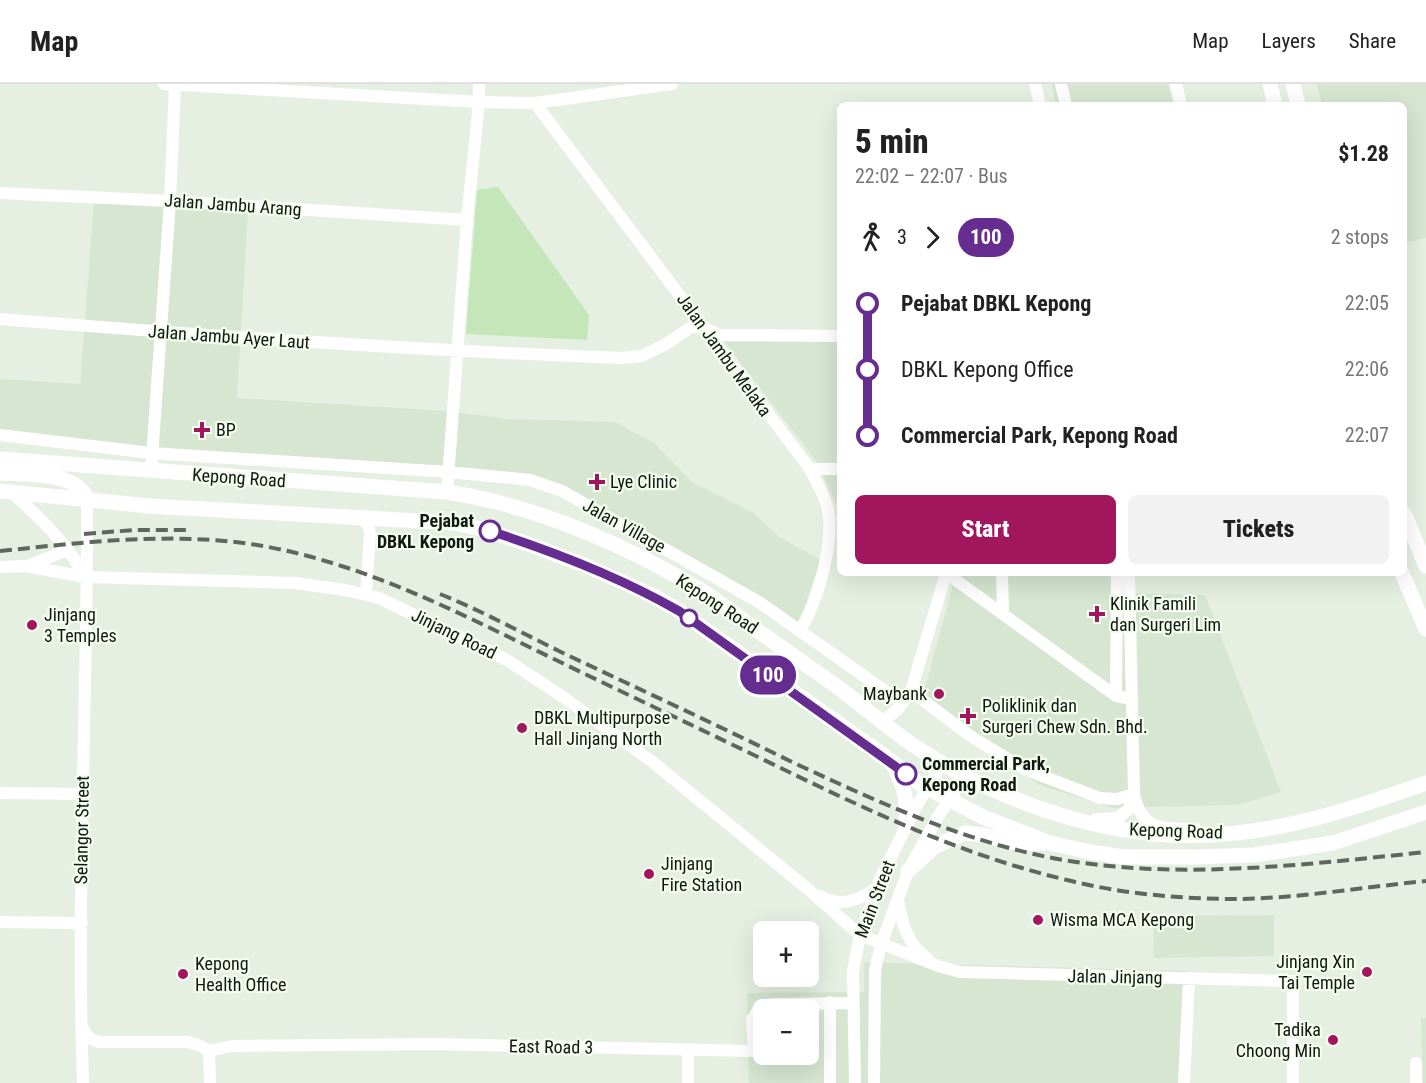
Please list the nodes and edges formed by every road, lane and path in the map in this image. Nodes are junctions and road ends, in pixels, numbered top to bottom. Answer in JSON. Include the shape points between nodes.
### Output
{"nodes":[{"id":1,"x":479,"y":84,"type":"edge"},
{"id":2,"x":672,"y":84,"type":"edge"},
{"id":3,"x":1035,"y":84,"type":"edge"},
{"id":4,"x":1060,"y":84,"type":"edge"},
{"id":5,"x":1176,"y":84,"type":"edge"},
{"id":6,"x":1270,"y":84,"type":"edge"},
{"id":7,"x":1293,"y":84,"type":"edge"},
{"id":8,"x":169,"y":85,"type":"edge"},
{"id":9,"x":197,"y":85,"type":"edge"},
{"id":10,"x":622,"y":88,"type":"edge"},
{"id":11,"x":479,"y":102,"type":"junction"},
{"id":12,"x":1039,"y":102,"type":"edge"},
{"id":13,"x":1065,"y":102,"type":"edge"},
{"id":14,"x":1180,"y":102,"type":"edge"},
{"id":15,"x":1274,"y":102,"type":"edge"},
{"id":16,"x":1297,"y":102,"type":"edge"},
{"id":17,"x":535,"y":103,"type":"junction"},
{"id":18,"x":0,"y":193,"type":"edge"},
{"id":19,"x":170,"y":201,"type":"junction"},
{"id":20,"x":466,"y":220,"type":"junction"},
{"id":21,"x":0,"y":319,"type":"edge"},
{"id":22,"x":706,"y":329,"type":"junction"},
{"id":23,"x":161,"y":332,"type":"junction"},
{"id":24,"x":837,"y":336,"type":"edge"},
{"id":25,"x":458,"y":352,"type":"junction"},
{"id":26,"x":0,"y":435,"type":"edge"},
{"id":27,"x":151,"y":453,"type":"junction"},
{"id":28,"x":0,"y":459,"type":"edge"},
{"id":29,"x":810,"y":469,"type":"junction"},
{"id":30,"x":837,"y":469,"type":"edge"},
{"id":31,"x":151,"y":472,"type":"junction"},
{"id":32,"x":449,"y":472,"type":"junction"},
{"id":33,"x":0,"y":473,"type":"edge"},
{"id":34,"x":5,"y":491,"type":"edge"},
{"id":35,"x":447,"y":492,"type":"junction"},
{"id":36,"x":87,"y":499,"type":"junction"},
{"id":37,"x":359,"y":518,"type":"junction"},
{"id":38,"x":1407,"y":520,"type":"edge"},
{"id":39,"x":68,"y":549,"type":"junction"},
{"id":40,"x":26,"y":566,"type":"junction"},
{"id":41,"x":1426,"y":566,"type":"edge"},
{"id":42,"x":0,"y":567,"type":"edge"},
{"id":43,"x":945,"y":576,"type":"edge"},
{"id":44,"x":950,"y":576,"type":"edge"},
{"id":45,"x":1002,"y":576,"type":"edge"},
{"id":46,"x":1117,"y":576,"type":"edge"},
{"id":47,"x":1130,"y":576,"type":"edge"},
{"id":48,"x":1403,"y":576,"type":"edge"},
{"id":49,"x":85,"y":577,"type":"junction"},
{"id":50,"x":366,"y":595,"type":"junction"},
{"id":51,"x":1003,"y":614,"type":"junction"},
{"id":52,"x":1426,"y":629,"type":"edge"},
{"id":53,"x":799,"y":631,"type":"junction"},
{"id":54,"x":911,"y":691,"type":"junction"},
{"id":55,"x":1116,"y":696,"type":"junction"},
{"id":56,"x":1132,"y":699,"type":"junction"},
{"id":57,"x":902,"y":703,"type":"junction"},
{"id":58,"x":882,"y":722,"type":"junction"},
{"id":59,"x":942,"y":763,"type":"junction"},
{"id":60,"x":892,"y":764,"type":"junction"},
{"id":61,"x":965,"y":776,"type":"junction"},
{"id":62,"x":1426,"y":776,"type":"edge"},
{"id":63,"x":1426,"y":783,"type":"edge"},
{"id":64,"x":928,"y":789,"type":"junction"},
{"id":65,"x":1406,"y":790,"type":"junction"},
{"id":66,"x":0,"y":793,"type":"edge"},
{"id":67,"x":83,"y":794,"type":"junction"},
{"id":68,"x":1134,"y":794,"type":"junction"},
{"id":69,"x":948,"y":800,"type":"junction"},
{"id":70,"x":1426,"y":812,"type":"edge"},
{"id":71,"x":1061,"y":815,"type":"junction"},
{"id":72,"x":906,"y":827,"type":"junction"},
{"id":73,"x":1269,"y":828,"type":"junction"},
{"id":74,"x":1050,"y":843,"type":"junction"},
{"id":75,"x":908,"y":871,"type":"junction"},
{"id":76,"x":877,"y":888,"type":"junction"},
{"id":77,"x":809,"y":890,"type":"junction"},
{"id":78,"x":898,"y":894,"type":"junction"},
{"id":79,"x":0,"y":922,"type":"edge"},
{"id":80,"x":82,"y":923,"type":"junction"},
{"id":81,"x":860,"y":935,"type":"junction"},
{"id":82,"x":881,"y":944,"type":"junction"},
{"id":83,"x":938,"y":966,"type":"junction"},
{"id":84,"x":1189,"y":978,"type":"junction"},
{"id":85,"x":830,"y":1002,"type":"junction"},
{"id":86,"x":853,"y":1002,"type":"junction"},
{"id":87,"x":81,"y":1022,"type":"junction"},
{"id":88,"x":688,"y":1050,"type":"junction"},
{"id":89,"x":209,"y":1051,"type":"junction"},
{"id":90,"x":1416,"y":1063,"type":"dead end"},
{"id":91,"x":83,"y":1083,"type":"edge"},
{"id":92,"x":210,"y":1083,"type":"edge"},
{"id":93,"x":688,"y":1083,"type":"edge"},
{"id":94,"x":830,"y":1083,"type":"edge"},
{"id":95,"x":855,"y":1083,"type":"edge"},
{"id":96,"x":874,"y":1083,"type":"edge"},
{"id":97,"x":1184,"y":1083,"type":"edge"},
{"id":98,"x":1293,"y":1083,"type":"edge"},
{"id":99,"x":1416,"y":1083,"type":"edge"}],
"edges":[{"from":1,"to":11,"type":"street"},
{"from":2,"to":10,"type":"street"},
{"from":3,"to":12,"type":"street"},
{"from":4,"to":13,"type":"street"},
{"from":5,"to":14,"type":"street"},
{"from":6,"to":15,"type":"main road"},
{"from":7,"to":16,"type":"main road"},
{"from":8,"to":9,"type":"street"},
{"from":8,"to":19,"type":"street"},
{"from":9,"to":11,"type":"street"},
{"from":10,"to":17,"type":"street"},
{"from":11,"to":17,"type":"street"},
{"from":11,"to":20,"type":"street"},
{"from":17,"to":22,"type":"street","name":"Jalan Jambu Melaka"},
{"from":18,"to":19,"type":"street","name":"Jalan Jambu Arang"},
{"from":19,"to":20,"type":"street","name":"Jalan Jambu Arang"},
{"from":19,"to":23,"type":"street"},
{"from":20,"to":25,"type":"street"},
{"from":21,"to":23,"type":"street","name":"Jalan Jambu Ayer Laut"},
{"from":22,"to":24,"type":"street","via":[[720,335]]},
{"from":22,"to":25,"type":"street","name":"Jalan Jambu Ayer Laut","via":[[693,326],[642,356]]},
{"from":22,"to":29,"type":"street","name":"Jalan Jambu Melaka"},
{"from":23,"to":25,"type":"street","name":"Jalan Jambu Ayer Laut"},
{"from":23,"to":27,"type":"street"},
{"from":25,"to":32,"type":"street"},
{"from":26,"to":27,"type":"street","name":"Kepong Road"},
{"from":27,"to":31,"type":"street"},
{"from":27,"to":32,"type":"street","name":"Kepong Road"},
{"from":28,"to":31,"type":"main road","name":"Kepong Road"},
{"from":29,"to":30,"type":"street"},
{"from":29,"to":53,"type":"street","name":"Jalan Jambu Melaka","via":[[827,504],[830,526],[824,569],[806,622]]},
{"from":31,"to":35,"type":"main road","name":"Kepong Road"},
{"from":32,"to":35,"type":"street"},
{"from":32,"to":53,"type":"street","name":"Jalan Village","via":[[530,480],[562,491],[759,602]]},
{"from":33,"to":36,"type":"main road","via":[[59,478],[78,485]]},
{"from":34,"to":36,"type":"main road","name":"Kepong Road"},
{"from":34,"to":39,"type":"street","via":[[46,524]]},
{"from":35,"to":58,"type":"main road","name":"Kepong Road","via":[[545,516],[660,567],[708,595]]},
{"from":36,"to":37,"type":"main road","name":"Kepong Road"},
{"from":36,"to":49,"type":"street","name":"Selangor Street"},
{"from":37,"to":50,"type":"street","via":[[368,524],[370,533]]},
{"from":37,"to":60,"type":"main road","name":"Kepong Road","via":[[455,523],[482,529],[627,583],[679,611]]},
{"from":38,"to":41,"type":"main road"},
{"from":39,"to":40,"type":"street","name":"Jinjang Road"},
{"from":39,"to":49,"type":"street"},
{"from":40,"to":42,"type":"street","name":"Jinjang Road"},
{"from":40,"to":49,"type":"street","name":"Jinjang Road"},
{"from":43,"to":54,"type":"street"},
{"from":44,"to":51,"type":"street"},
{"from":45,"to":51,"type":"street"},
{"from":46,"to":55,"type":"street"},
{"from":47,"to":56,"type":"street"},
{"from":48,"to":52,"type":"main road"},
{"from":49,"to":50,"type":"street","name":"Jinjang Road","via":[[296,583]]},
{"from":49,"to":67,"type":"street","name":"Selangor Street"},
{"from":50,"to":77,"type":"street","name":"Jinjang Road","via":[[507,660],[566,699],[654,763]]},
{"from":51,"to":55,"type":"street"},
{"from":53,"to":57,"type":"street","name":"Jalan Village"},
{"from":54,"to":57,"type":"street"},
{"from":54,"to":68,"type":"street","via":[[969,735],[1024,769],[1100,798]]},
{"from":55,"to":56,"type":"street"},
{"from":56,"to":68,"type":"street"},
{"from":57,"to":58,"type":"street"},
{"from":58,"to":59,"type":"main road","name":"Kepong Road"},
{"from":59,"to":61,"type":"main road","name":"Kepong Road"},
{"from":59,"to":64,"type":"street","name":"Main Street"},
{"from":60,"to":64,"type":"main road","name":"Kepong Road"},
{"from":60,"to":72,"type":"main road","via":[[908,804]]},
{"from":61,"to":69,"type":"street","name":"Main Street"},
{"from":61,"to":71,"type":"main road","name":"Kepong Road"},
{"from":62,"to":65,"type":"main road"},
{"from":63,"to":65,"type":"main road","name":"Kepong Road"},
{"from":64,"to":69,"type":"main road","name":"Kepong Road"},
{"from":64,"to":72,"type":"street","name":"Main Street"},
{"from":65,"to":73,"type":"main road","name":"Kepong Road","via":[[1322,818]]},
{"from":66,"to":67,"type":"street"},
{"from":67,"to":80,"type":"street","name":"Selangor Street"},
{"from":68,"to":71,"type":"street","via":[[1129,809],[1118,818]]},
{"from":68,"to":73,"type":"street","via":[[1140,815],[1150,824],[1193,829]]},
{"from":69,"to":74,"type":"main road","name":"Kepong Road","via":[[982,818]]},
{"from":69,"to":75,"type":"street","name":"Main Street"},
{"from":70,"to":74,"type":"main road","name":"Kepong Road","via":[[1333,843],[1254,855],[1124,856]]},
{"from":71,"to":73,"type":"main road","name":"Kepong Road","via":[[1110,828],[1171,835]]},
{"from":72,"to":76,"type":"street","name":"Main Street"},
{"from":74,"to":75,"type":"main road","via":[[1019,844],[965,833],[934,847]]},
{"from":75,"to":78,"type":"street","name":"Main Street"},
{"from":76,"to":77,"type":"street","via":[[850,902],[831,902]]},
{"from":76,"to":81,"type":"street","name":"Main Street"},
{"from":77,"to":81,"type":"street","name":"Jalan Jinjang"},
{"from":78,"to":82,"type":"street","name":"Main Street"},
{"from":78,"to":83,"type":"street","name":"Jalan Jinjang","via":[[912,945]]},
{"from":79,"to":80,"type":"street"},
{"from":80,"to":87,"type":"street","name":"Selangor Street"},
{"from":81,"to":82,"type":"street","name":"Jalan Jinjang"},
{"from":81,"to":86,"type":"street","name":"Main Street","via":[[853,971]]},
{"from":82,"to":83,"type":"street","name":"Jalan Jinjang"},
{"from":82,"to":96,"type":"street","name":"Main Street","via":[[875,970]]},
{"from":83,"to":84,"type":"street","name":"Jalan Jinjang","via":[[960,972]]},
{"from":84,"to":97,"type":"street"},
{"from":84,"to":98,"type":"street","name":"Jalan Jinjang","via":[[1293,981]]},
{"from":85,"to":86,"type":"street","name":"East Road 3"},
{"from":85,"to":88,"type":"street","name":"East Road 3","via":[[772,1004],[758,1010],[752,1020],[754,1052]]},
{"from":85,"to":94,"type":"street"},
{"from":86,"to":95,"type":"street","name":"Main Street"},
{"from":87,"to":89,"type":"street","via":[[91,1040],[188,1042]]},
{"from":87,"to":91,"type":"street","name":"Selangor Street"},
{"from":88,"to":89,"type":"street","name":"East Road 3","via":[[435,1044],[232,1046]]},
{"from":88,"to":93,"type":"street"},
{"from":89,"to":92,"type":"street"},
{"from":90,"to":99,"type":"street"}]}
